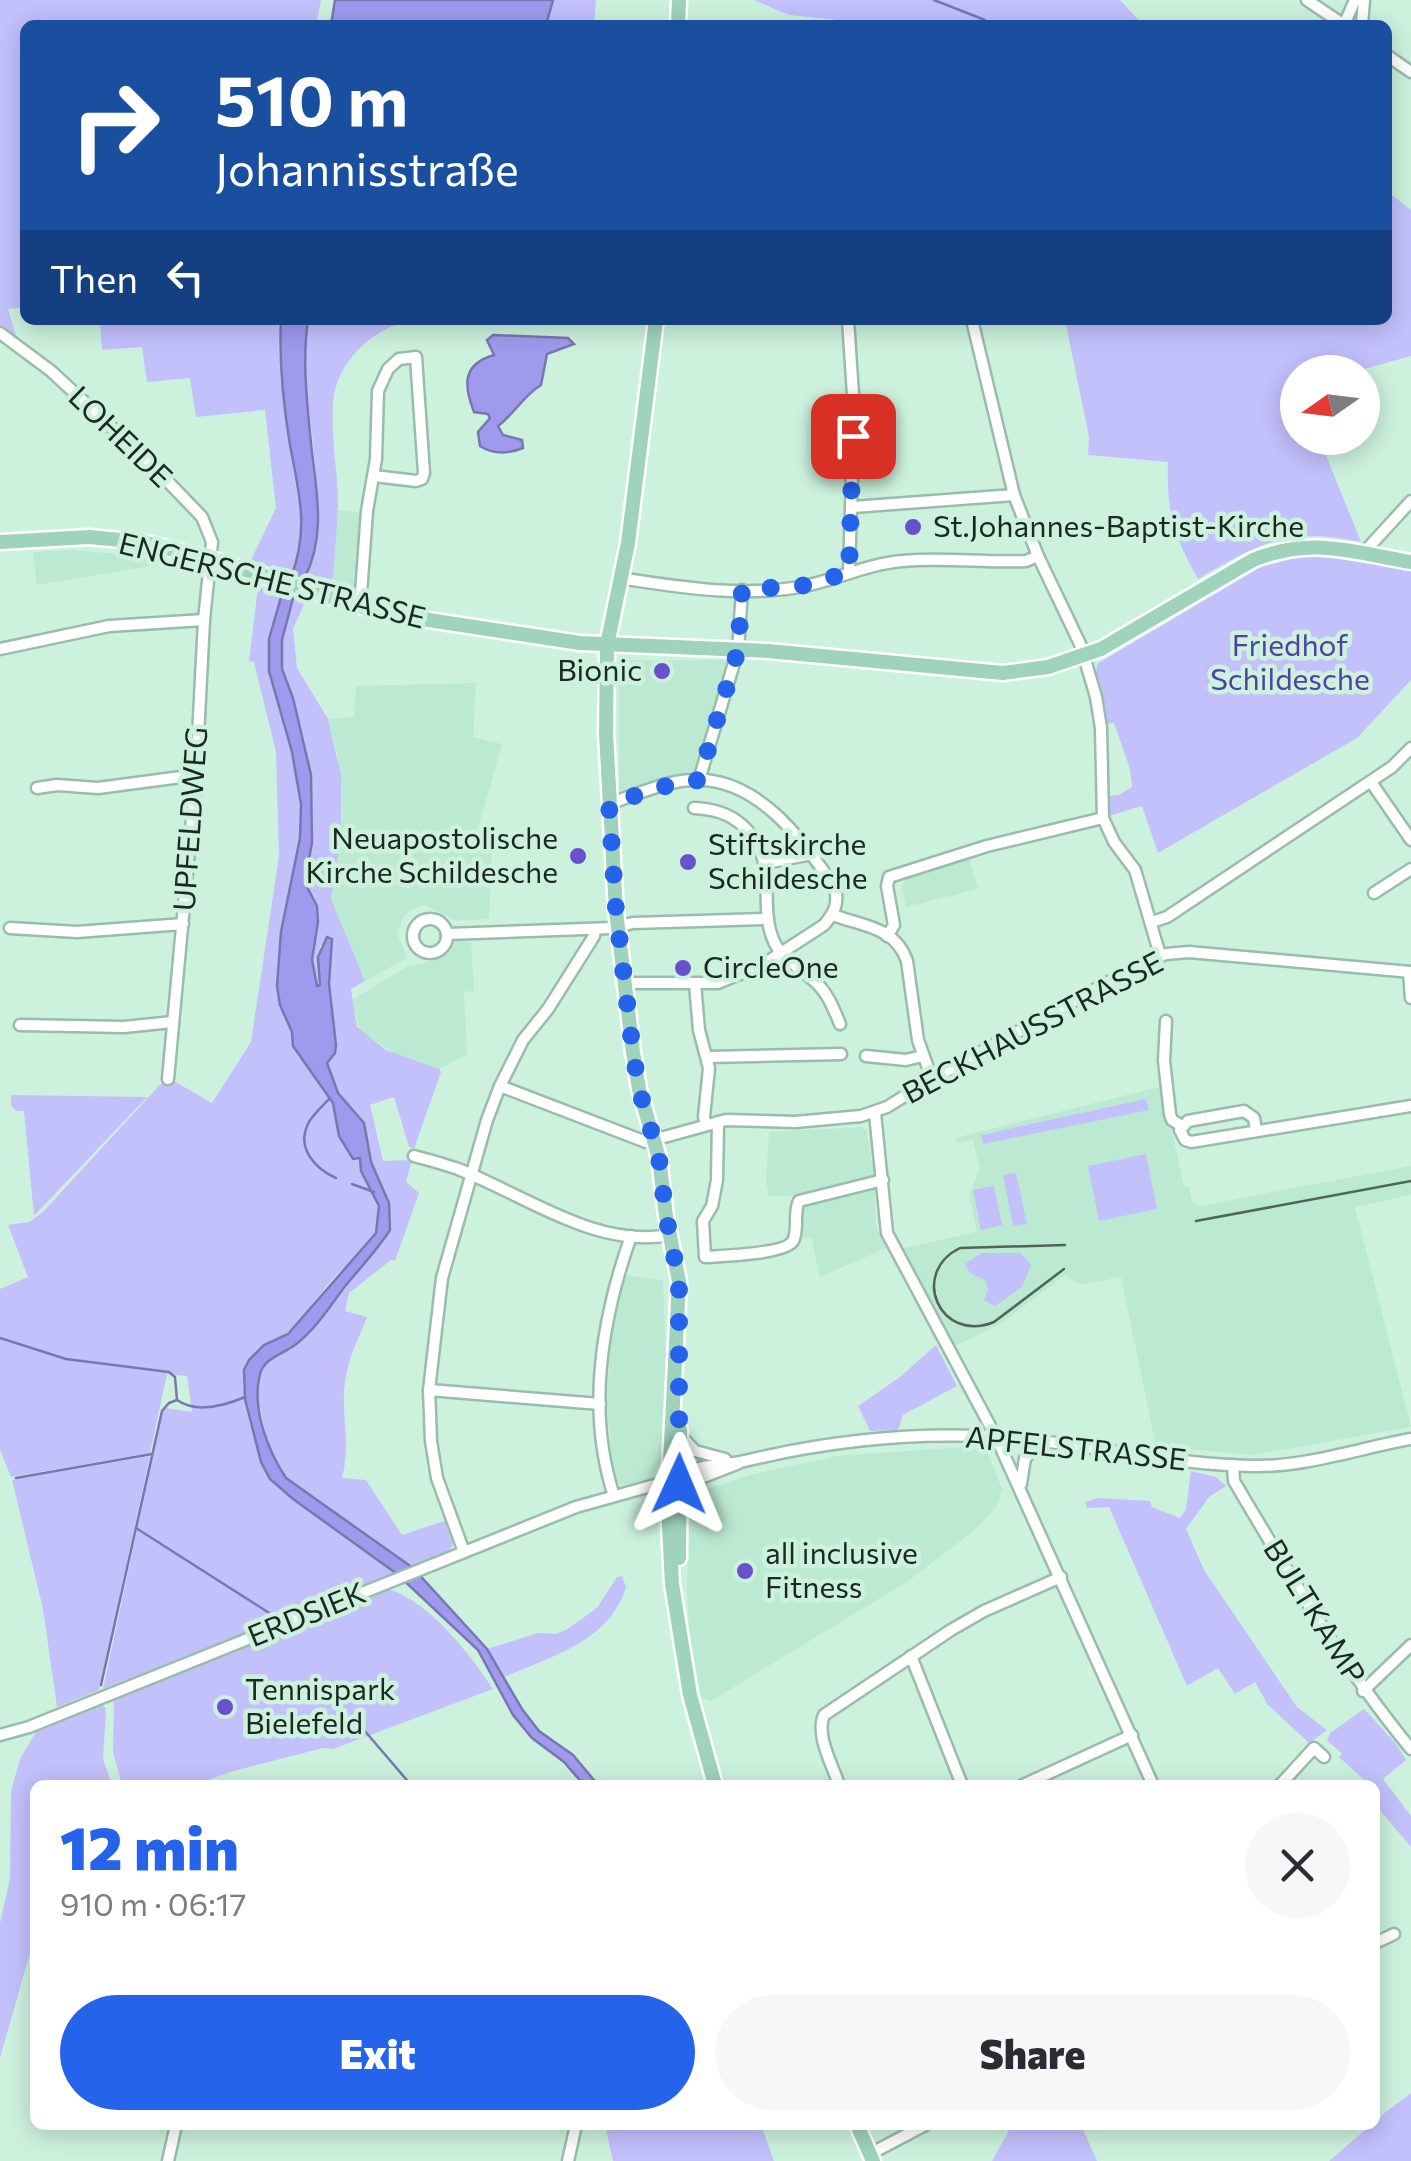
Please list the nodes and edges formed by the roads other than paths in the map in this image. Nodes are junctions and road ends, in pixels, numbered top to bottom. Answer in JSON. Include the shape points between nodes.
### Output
{"nodes":[{"id":1,"x":1307,"y":0,"type":"edge"},
{"id":2,"x":1337,"y":20,"type":"edge"},
{"id":3,"x":655,"y":325,"type":"edge"},
{"id":4,"x":848,"y":325,"type":"edge"},
{"id":5,"x":973,"y":325,"type":"edge"},
{"id":6,"x":0,"y":333,"type":"edge"},
{"id":7,"x":374,"y":476,"type":"junction"},
{"id":8,"x":1014,"y":495,"type":"junction"},
{"id":9,"x":1411,"y":502,"type":"edge"},
{"id":10,"x":852,"y":507,"type":"junction"},
{"id":11,"x":0,"y":542,"type":"edge"},
{"id":12,"x":1367,"y":554,"type":"junction"},
{"id":13,"x":1038,"y":556,"type":"junction"},
{"id":14,"x":211,"y":559,"type":"junction"},
{"id":15,"x":1411,"y":562,"type":"edge"},
{"id":16,"x":849,"y":572,"type":"junction"},
{"id":17,"x":619,"y":578,"type":"junction"},
{"id":18,"x":742,"y":590,"type":"junction"},
{"id":19,"x":360,"y":608,"type":"junction"},
{"id":20,"x":204,"y":620,"type":"junction"},
{"id":21,"x":607,"y":645,"type":"junction"},
{"id":22,"x":0,"y":650,"type":"edge"},
{"id":23,"x":738,"y":650,"type":"junction"},
{"id":24,"x":1084,"y":656,"type":"junction"},
{"id":25,"x":1411,"y":748,"type":"edge"},
{"id":26,"x":196,"y":775,"type":"junction"},
{"id":27,"x":699,"y":780,"type":"junction"},
{"id":28,"x":1371,"y":782,"type":"junction"},
{"id":29,"x":37,"y":788,"type":"dead end"},
{"id":30,"x":609,"y":804,"type":"junction"},
{"id":31,"x":694,"y":808,"type":"dead end"},
{"id":32,"x":1103,"y":818,"type":"junction"},
{"id":33,"x":1411,"y":840,"type":"edge"},
{"id":34,"x":812,"y":854,"type":"junction"},
{"id":35,"x":766,"y":863,"type":"junction"},
{"id":36,"x":1411,"y":869,"type":"edge"},
{"id":37,"x":1374,"y":893,"type":"dead end"},
{"id":38,"x":833,"y":915,"type":"junction"},
{"id":39,"x":768,"y":919,"type":"junction"},
{"id":40,"x":1152,"y":922,"type":"junction"},
{"id":41,"x":183,"y":924,"type":"junction"},
{"id":42,"x":617,"y":926,"type":"junction"},
{"id":43,"x":10,"y":928,"type":"dead end"},
{"id":44,"x":595,"y":928,"type":"junction"},
{"id":45,"x":447,"y":934,"type":"dead end"},
{"id":46,"x":887,"y":936,"type":"junction"},
{"id":47,"x":781,"y":953,"type":"junction"},
{"id":48,"x":1160,"y":956,"type":"junction"},
{"id":49,"x":1410,"y":972,"type":"edge"},
{"id":50,"x":626,"y":984,"type":"junction"},
{"id":51,"x":695,"y":984,"type":"junction"},
{"id":52,"x":1411,"y":998,"type":"edge"},
{"id":53,"x":1166,"y":1020,"type":"dead end"},
{"id":54,"x":172,"y":1022,"type":"junction"},
{"id":55,"x":20,"y":1024,"type":"dead end"},
{"id":56,"x":840,"y":1024,"type":"dead end"},
{"id":57,"x":842,"y":1054,"type":"dead end"},
{"id":58,"x":866,"y":1056,"type":"dead end"},
{"id":59,"x":922,"y":1056,"type":"junction"},
{"id":60,"x":708,"y":1058,"type":"junction"},
{"id":61,"x":932,"y":1078,"type":"junction"},
{"id":62,"x":168,"y":1080,"type":"dead end"},
{"id":63,"x":500,"y":1086,"type":"junction"},
{"id":64,"x":1411,"y":1106,"type":"edge"},
{"id":65,"x":874,"y":1112,"type":"junction"},
{"id":66,"x":712,"y":1123,"type":"junction"},
{"id":67,"x":1182,"y":1126,"type":"junction"},
{"id":68,"x":1256,"y":1131,"type":"junction"},
{"id":69,"x":654,"y":1141,"type":"junction"},
{"id":70,"x":414,"y":1156,"type":"dead end"},
{"id":71,"x":472,"y":1175,"type":"junction"},
{"id":72,"x":883,"y":1180,"type":"junction"},
{"id":73,"x":670,"y":1235,"type":"junction"},
{"id":74,"x":631,"y":1236,"type":"junction"},
{"id":75,"x":678,"y":1339,"type":"junction"},
{"id":76,"x":429,"y":1390,"type":"junction"},
{"id":77,"x":600,"y":1404,"type":"junction"},
{"id":78,"x":680,"y":1434,"type":"junction"},
{"id":79,"x":996,"y":1437,"type":"junction"},
{"id":80,"x":1411,"y":1438,"type":"edge"},
{"id":81,"x":1043,"y":1442,"type":"junction"},
{"id":82,"x":741,"y":1462,"type":"junction"},
{"id":83,"x":1233,"y":1465,"type":"junction"},
{"id":84,"x":676,"y":1479,"type":"junction"},
{"id":85,"x":1023,"y":1495,"type":"junction"},
{"id":86,"x":614,"y":1496,"type":"junction"},
{"id":87,"x":464,"y":1552,"type":"junction"},
{"id":88,"x":1061,"y":1578,"type":"junction"},
{"id":89,"x":1411,"y":1646,"type":"edge"},
{"id":90,"x":911,"y":1656,"type":"junction"},
{"id":91,"x":1364,"y":1691,"type":"junction"},
{"id":92,"x":0,"y":1736,"type":"edge"},
{"id":93,"x":1132,"y":1736,"type":"junction"},
{"id":94,"x":1411,"y":1749,"type":"edge"},
{"id":95,"x":1324,"y":1757,"type":"dead end"},
{"id":96,"x":709,"y":1780,"type":"edge"},
{"id":97,"x":837,"y":1780,"type":"edge"},
{"id":98,"x":960,"y":1780,"type":"edge"},
{"id":99,"x":1034,"y":1780,"type":"edge"},
{"id":100,"x":1152,"y":1780,"type":"edge"},
{"id":101,"x":1285,"y":1780,"type":"edge"},
{"id":102,"x":1394,"y":1934,"type":"dead end"},
{"id":103,"x":1380,"y":1940,"type":"edge"},
{"id":104,"x":175,"y":2130,"type":"edge"},
{"id":105,"x":575,"y":2130,"type":"edge"},
{"id":106,"x":860,"y":2130,"type":"edge"},
{"id":107,"x":917,"y":2130,"type":"edge"},
{"id":108,"x":871,"y":2157,"type":"edge"},
{"id":109,"x":168,"y":2161,"type":"edge"},
{"id":110,"x":568,"y":2161,"type":"edge"}],
"edges":[{"from":1,"to":2,"type":"street"},
{"from":3,"to":17,"type":"main road"},
{"from":4,"to":10,"type":"street"},
{"from":5,"to":8,"type":"street"},
{"from":6,"to":14,"type":"street","name":"LOHEIDE","via":[[65,384],[202,517]]},
{"from":7,"to":7,"type":"street","via":[[378,391],[399,359],[416,357],[422,479]]},
{"from":7,"to":19,"type":"street"},
{"from":8,"to":10,"type":"street"},
{"from":8,"to":13,"type":"street"},
{"from":9,"to":12,"type":"street"},
{"from":10,"to":16,"type":"street"},
{"from":11,"to":14,"type":"main road","name":"ENGERSCHE STRASSE","via":[[89,537]]},
{"from":12,"to":15,"type":"main road","name":"ENGERSCHE STRASSE"},
{"from":12,"to":24,"type":"main road","name":"ENGERSCHE STRASSE","via":[[1311,546],[1276,551]]},
{"from":13,"to":16,"type":"street","via":[[1026,562],[909,560]]},
{"from":13,"to":24,"type":"street"},
{"from":14,"to":19,"type":"main road","name":"ENGERSCHE STRASSE"},
{"from":14,"to":20,"type":"street","name":"UPFELDWEG"},
{"from":16,"to":18,"type":"street","via":[[808,585]]},
{"from":17,"to":18,"type":"street"},
{"from":17,"to":21,"type":"main road"},
{"from":18,"to":23,"type":"street"},
{"from":19,"to":21,"type":"main road","name":"ENGERSCHE STRASSE"},
{"from":20,"to":22,"type":"street","via":[[109,626]]},
{"from":20,"to":26,"type":"street","name":"UPFELDWEG"},
{"from":21,"to":23,"type":"main road","name":"ENGERSCHE STRASSE"},
{"from":21,"to":30,"type":"main road"},
{"from":23,"to":24,"type":"main road","name":"ENGERSCHE STRASSE","via":[[1003,673]]},
{"from":23,"to":27,"type":"street"},
{"from":24,"to":32,"type":"street","via":[[1101,728]]},
{"from":25,"to":28,"type":"street"},
{"from":26,"to":29,"type":"street"},
{"from":26,"to":41,"type":"street","name":"UPFELDWEG"},
{"from":27,"to":30,"type":"street"},
{"from":27,"to":34,"type":"street","via":[[755,799]]},
{"from":28,"to":33,"type":"street"},
{"from":28,"to":40,"type":"street"},
{"from":30,"to":42,"type":"main road"},
{"from":31,"to":35,"type":"street","via":[[736,820]]},
{"from":32,"to":40,"type":"street","via":[[1134,870]]},
{"from":32,"to":46,"type":"street","via":[[889,877],[894,925]]},
{"from":34,"to":35,"type":"street"},
{"from":34,"to":38,"type":"street","via":[[835,888]]},
{"from":35,"to":39,"type":"street"},
{"from":36,"to":37,"type":"street"},
{"from":38,"to":46,"type":"street"},
{"from":38,"to":47,"type":"street"},
{"from":39,"to":42,"type":"street"},
{"from":39,"to":47,"type":"street"},
{"from":40,"to":48,"type":"street"},
{"from":41,"to":43,"type":"street","via":[[77,932]]},
{"from":41,"to":54,"type":"street","name":"UPFELDWEG"},
{"from":42,"to":44,"type":"street"},
{"from":42,"to":50,"type":"main road"},
{"from":44,"to":45,"type":"street"},
{"from":44,"to":63,"type":"street"},
{"from":46,"to":59,"type":"street","via":[[905,956]]},
{"from":47,"to":51,"type":"street","via":[[718,983]]},
{"from":47,"to":56,"type":"street","via":[[828,996]]},
{"from":48,"to":49,"type":"street","name":"BECKHAUSSTRASSE","via":[[1189,952]]},
{"from":48,"to":61,"type":"street","name":"BECKHAUSSTRASSE"},
{"from":49,"to":52,"type":"street"},
{"from":50,"to":51,"type":"street"},
{"from":50,"to":69,"type":"main road","via":[[635,1068]]},
{"from":51,"to":60,"type":"street"},
{"from":53,"to":67,"type":"street","via":[[1170,1114]]},
{"from":54,"to":55,"type":"street"},
{"from":54,"to":62,"type":"street","name":"UPFELDWEG"},
{"from":57,"to":60,"type":"street"},
{"from":58,"to":59,"type":"street"},
{"from":59,"to":61,"type":"street"},
{"from":60,"to":66,"type":"street"},
{"from":61,"to":65,"type":"street","name":"BECKHAUSSTRASSE"},
{"from":63,"to":69,"type":"street","via":[[639,1141]]},
{"from":63,"to":71,"type":"street"},
{"from":64,"to":68,"type":"street"},
{"from":65,"to":66,"type":"street","name":"BECKHAUSSTRASSE"},
{"from":65,"to":72,"type":"street"},
{"from":66,"to":69,"type":"street","name":"BECKHAUSSTRASSE"},
{"from":66,"to":72,"type":"street","via":[[717,1180],[703,1221],[705,1257],[788,1245],[799,1200]]},
{"from":67,"to":68,"type":"street","via":[[1181,1135],[1191,1142]]},
{"from":67,"to":68,"type":"street","via":[[1244,1112],[1254,1118]]},
{"from":69,"to":73,"type":"main road"},
{"from":70,"to":71,"type":"street"},
{"from":71,"to":74,"type":"street","via":[[566,1218]]},
{"from":71,"to":76,"type":"street","via":[[442,1278]]},
{"from":72,"to":79,"type":"street","via":[[888,1233]]},
{"from":73,"to":74,"type":"street"},
{"from":73,"to":75,"type":"main road","via":[[679,1281]]},
{"from":74,"to":77,"type":"street","via":[[604,1340]]},
{"from":75,"to":78,"type":"main road"},
{"from":75,"to":84,"type":"main road"},
{"from":76,"to":77,"type":"street"},
{"from":76,"to":87,"type":"street","via":[[434,1465]]},
{"from":77,"to":86,"type":"street"},
{"from":78,"to":82,"type":"street","via":[[695,1452]]},
{"from":78,"to":84,"type":"main road"},
{"from":79,"to":81,"type":"street","name":"APFELSTRASSE"},
{"from":79,"to":82,"type":"street","name":"APFELSTRASSE","via":[[847,1442]]},
{"from":79,"to":85,"type":"street"},
{"from":80,"to":83,"type":"street","name":"APFELSTRASSE","via":[[1281,1464]]},
{"from":81,"to":83,"type":"street","name":"APFELSTRASSE"},
{"from":81,"to":85,"type":"street","via":[[1022,1464]]},
{"from":82,"to":84,"type":"street","name":"APFELSTRASSE","via":[[715,1463]]},
{"from":83,"to":91,"type":"street","name":"BULTKAMP","via":[[1234,1481]]},
{"from":84,"to":86,"type":"street","name":"APFELSTRASSE"},
{"from":84,"to":96,"type":"main road","via":[[678,1618]]},
{"from":85,"to":88,"type":"street"},
{"from":86,"to":87,"type":"street","name":"ERDSIEK"},
{"from":87,"to":92,"type":"street","name":"ERDSIEK"},
{"from":88,"to":90,"type":"street","via":[[984,1612]]},
{"from":88,"to":93,"type":"street"},
{"from":89,"to":91,"type":"street"},
{"from":90,"to":97,"type":"street","via":[[824,1716],[822,1735]]},
{"from":90,"to":98,"type":"street"},
{"from":91,"to":94,"type":"street","name":"BULTKAMP"},
{"from":93,"to":99,"type":"street"},
{"from":93,"to":100,"type":"street"},
{"from":95,"to":101,"type":"street","via":[[1314,1748]]},
{"from":102,"to":103,"type":"street"},
{"from":104,"to":109,"type":"street"},
{"from":105,"to":110,"type":"street"},
{"from":106,"to":108,"type":"main road"},
{"from":107,"to":108,"type":"street"}]}
